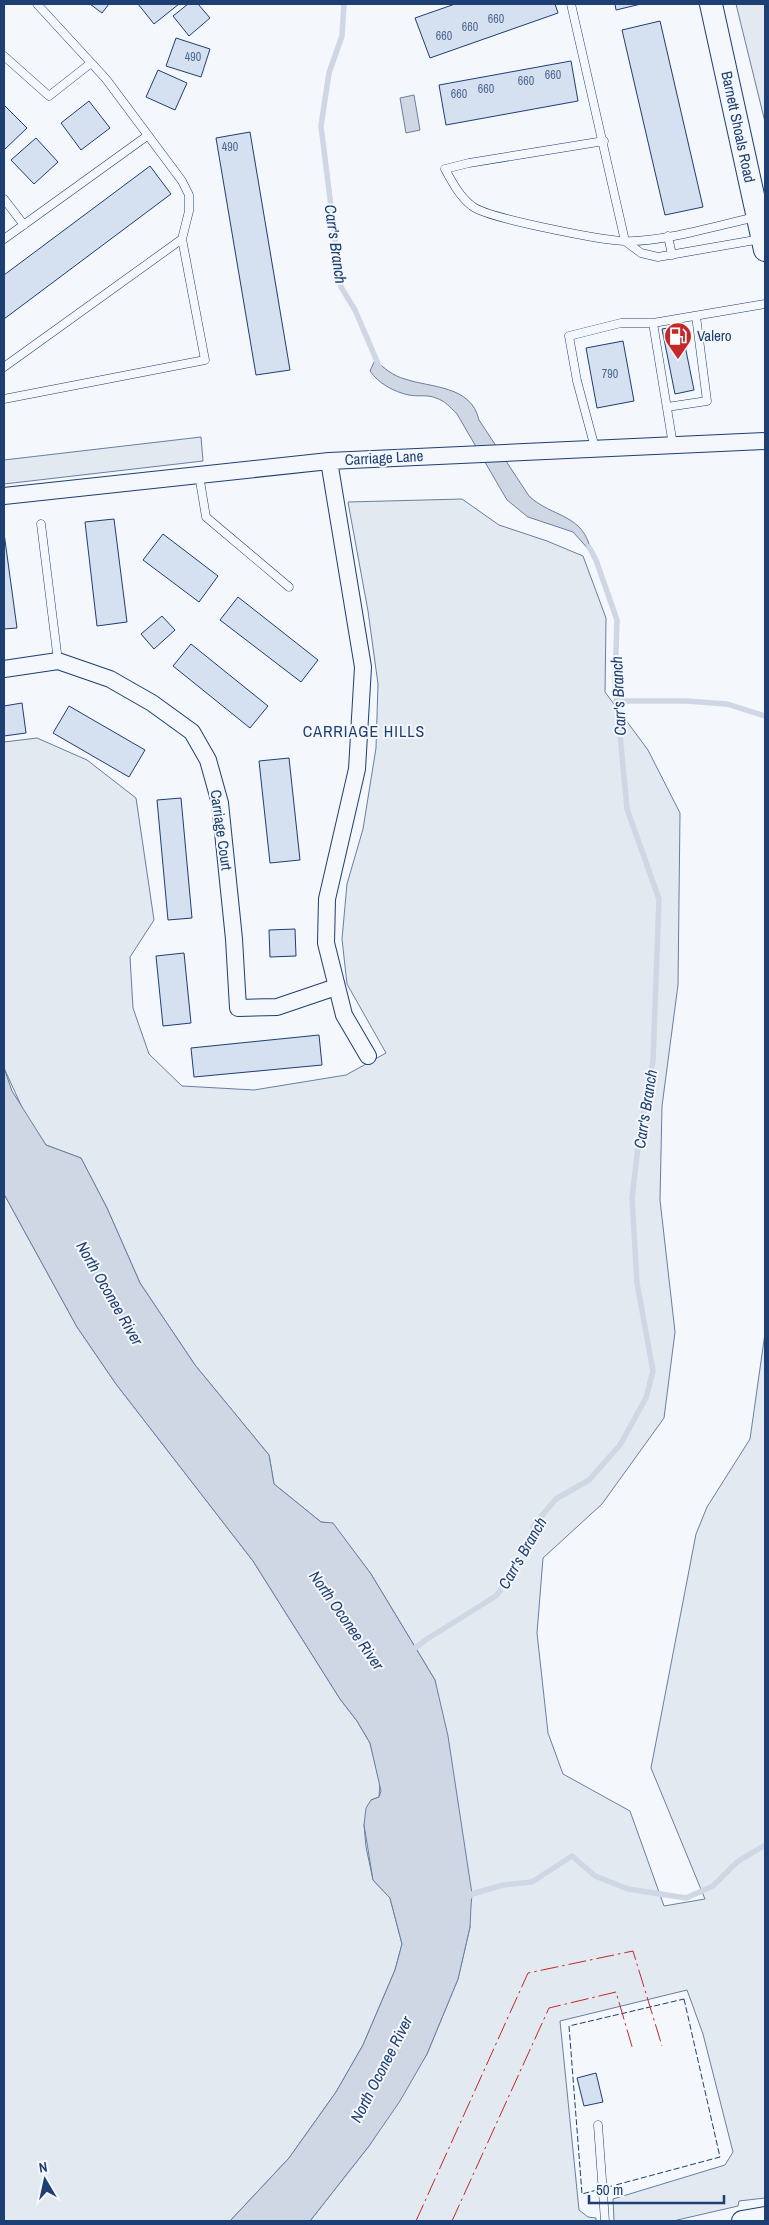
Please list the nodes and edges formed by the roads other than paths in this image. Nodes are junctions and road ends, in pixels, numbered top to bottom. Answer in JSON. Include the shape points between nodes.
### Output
{"nodes":[{"id":1,"x":37,"y":4,"type":"edge"},
{"id":2,"x":571,"y":4,"type":"edge"},
{"id":3,"x":711,"y":4,"type":"edge"},
{"id":4,"x":4,"y":56,"type":"edge"},
{"id":5,"x":91,"y":63,"type":"junction"},
{"id":6,"x":146,"y":136,"type":"junction"},
{"id":7,"x":604,"y":141,"type":"junction"},
{"id":8,"x":4,"y":199,"type":"edge"},
{"id":9,"x":758,"y":216,"type":"junction"},
{"id":10,"x":24,"y":225,"type":"junction"},
{"id":11,"x":668,"y":236,"type":"junction"},
{"id":12,"x":4,"y":239,"type":"edge"},
{"id":13,"x":182,"y":239,"type":"junction"},
{"id":14,"x":625,"y":241,"type":"junction"},
{"id":15,"x":764,"y":244,"type":"edge"},
{"id":16,"x":672,"y":255,"type":"junction"},
{"id":17,"x":765,"y":304,"type":"edge"},
{"id":18,"x":696,"y":316,"type":"junction"},
{"id":19,"x":652,"y":323,"type":"junction"},
{"id":20,"x":4,"y":367,"type":"edge"},
{"id":21,"x":4,"y":399,"type":"edge"},
{"id":22,"x":667,"y":407,"type":"junction"},
{"id":23,"x":765,"y":441,"type":"edge"},
{"id":24,"x":673,"y":445,"type":"junction"},
{"id":25,"x":596,"y":448,"type":"junction"},
{"id":26,"x":329,"y":461,"type":"junction"},
{"id":27,"x":199,"y":474,"type":"junction"},
{"id":28,"x":4,"y":496,"type":"edge"},
{"id":29,"x":41,"y":524,"type":"dead end"},
{"id":30,"x":289,"y":586,"type":"dead end"},
{"id":31,"x":58,"y":661,"type":"junction"},
{"id":32,"x":4,"y":668,"type":"edge"},
{"id":33,"x":336,"y":987,"type":"junction"},
{"id":34,"x":368,"y":1056,"type":"dead end"},
{"id":35,"x":598,"y":2125,"type":"dead end"},
{"id":36,"x":765,"y":2217,"type":"edge"},
{"id":37,"x":605,"y":2221,"type":"edge"},
{"id":38,"x":742,"y":2221,"type":"edge"}],
"edges":[{"from":1,"to":5,"type":"lane"},
{"from":2,"to":7,"type":"lane"},
{"from":3,"to":9,"type":"main road","name":"Barnett Shoals Road"},
{"from":4,"to":5,"type":"lane","via":[[49,96]]},
{"from":5,"to":6,"type":"lane"},
{"from":6,"to":10,"type":"lane"},
{"from":6,"to":13,"type":"lane","via":[[182,181],[189,195],[189,211]]},
{"from":7,"to":14,"type":"lane"},
{"from":7,"to":14,"type":"lane","via":[[445,169],[473,207],[511,220]]},
{"from":8,"to":10,"type":"lane"},
{"from":9,"to":11,"type":"lane"},
{"from":9,"to":15,"type":"main road","name":"Barnett Shoals Road"},
{"from":10,"to":12,"type":"lane"},
{"from":11,"to":14,"type":"lane"},
{"from":11,"to":16,"type":"lane"},
{"from":13,"to":20,"type":"lane"},
{"from":13,"to":21,"type":"lane","via":[[205,360]]},
{"from":14,"to":16,"type":"lane","via":[[641,253],[658,257]]},
{"from":15,"to":16,"type":"lane"},
{"from":17,"to":18,"type":"lane"},
{"from":18,"to":19,"type":"lane"},
{"from":18,"to":22,"type":"lane","via":[[708,401]]},
{"from":19,"to":22,"type":"lane"},
{"from":19,"to":25,"type":"lane","via":[[621,323],[569,336]]},
{"from":22,"to":24,"type":"lane"},
{"from":23,"to":24,"type":"street","name":"Carriage Lane"},
{"from":24,"to":25,"type":"street","name":"Carriage Lane"},
{"from":25,"to":26,"type":"street","name":"Carriage Lane"},
{"from":26,"to":27,"type":"street","name":"Carriage Lane"},
{"from":26,"to":33,"type":"street","via":[[363,667],[357,769],[327,900],[326,943]]},
{"from":27,"to":28,"type":"street","name":"Carriage Lane"},
{"from":27,"to":30,"type":"lane","via":[[206,517]]},
{"from":29,"to":31,"type":"lane"},
{"from":31,"to":32,"type":"street","name":"Carriage Court"},
{"from":31,"to":33,"type":"street","name":"Carriage Court","via":[[110,679],[152,703],[192,732],[208,760],[220,803],[238,1008],[277,1007]]},
{"from":33,"to":34,"type":"street","via":[[344,1015]]},
{"from":35,"to":37,"type":"lane"},
{"from":36,"to":38,"type":"street"}]}
